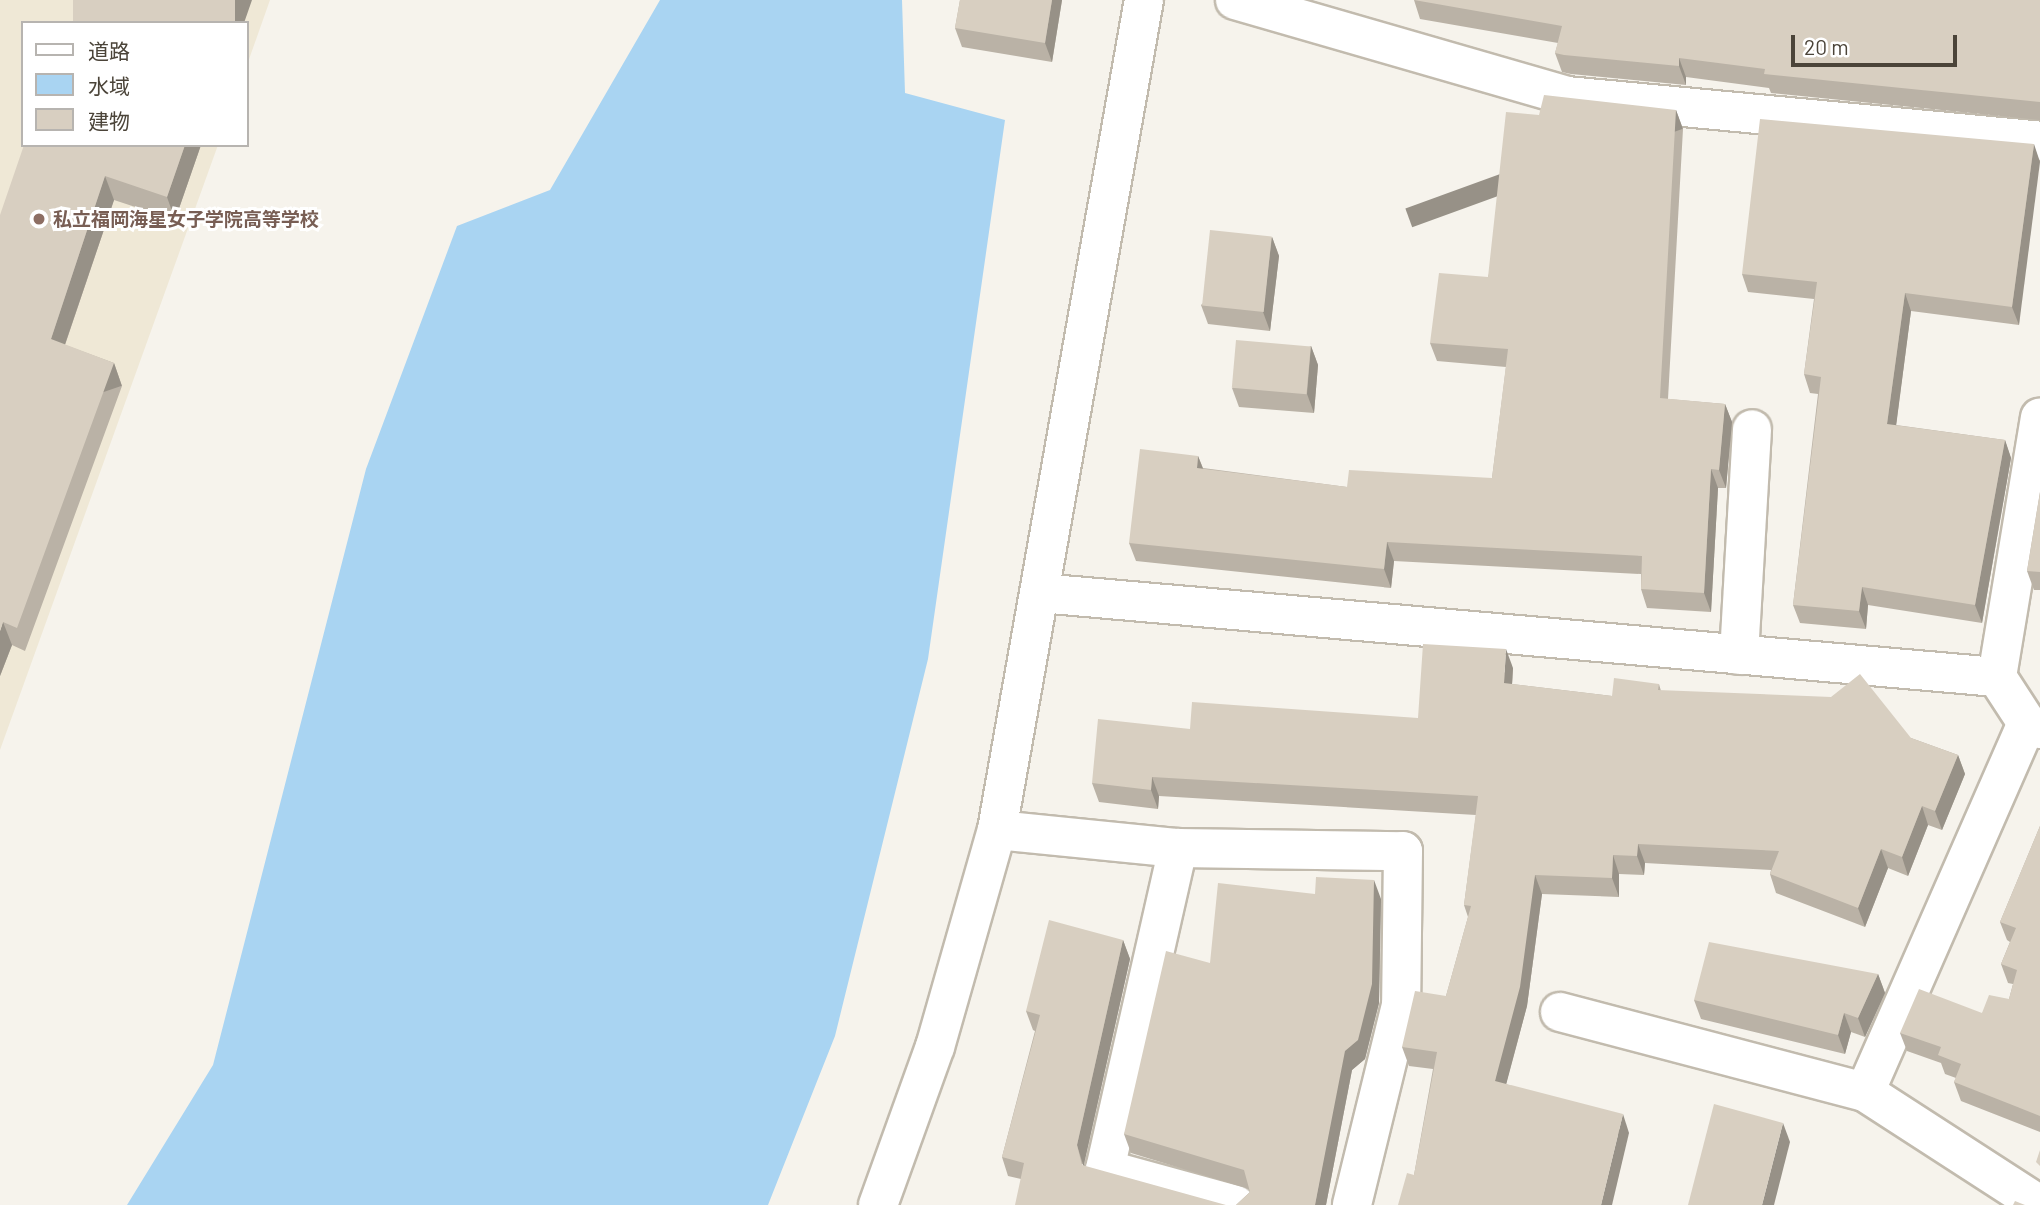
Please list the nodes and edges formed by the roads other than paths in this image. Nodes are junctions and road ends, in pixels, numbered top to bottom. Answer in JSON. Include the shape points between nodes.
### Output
{"nodes":[{"id":1,"x":1144,"y":0,"type":"edge"},
{"id":2,"x":1234,"y":0,"type":"edge"},
{"id":3,"x":2040,"y":141,"type":"edge"},
{"id":4,"x":2040,"y":418,"type":"edge"},
{"id":5,"x":1752,"y":429,"type":"dead end"},
{"id":6,"x":1040,"y":593,"type":"junction"},
{"id":7,"x":1739,"y":655,"type":"junction"},
{"id":8,"x":1997,"y":677,"type":"junction"},
{"id":9,"x":2033,"y":726,"type":"edge"},
{"id":10,"x":997,"y":830,"type":"junction"},
{"id":11,"x":1178,"y":848,"type":"junction"},
{"id":12,"x":1560,"y":1012,"type":"dead end"},
{"id":13,"x":1865,"y":1092,"type":"junction"},
{"id":14,"x":878,"y":1205,"type":"edge"},
{"id":15,"x":1236,"y":1205,"type":"edge"},
{"id":16,"x":1352,"y":1205,"type":"edge"},
{"id":17,"x":2040,"y":1205,"type":"edge"}],
"edges":[{"from":1,"to":6,"type":"street"},
{"from":2,"to":3,"type":"street","via":[[1567,96]]},
{"from":4,"to":8,"type":"street"},
{"from":5,"to":7,"type":"street"},
{"from":6,"to":7,"type":"street"},
{"from":6,"to":10,"type":"street"},
{"from":7,"to":8,"type":"street"},
{"from":8,"to":9,"type":"street"},
{"from":9,"to":13,"type":"street"},
{"from":10,"to":11,"type":"street"},
{"from":10,"to":14,"type":"street","via":[[935,1048]]},
{"from":11,"to":15,"type":"street","via":[[1105,1168]]},
{"from":11,"to":16,"type":"street","via":[[1403,851],[1401,1005]]},
{"from":12,"to":13,"type":"street"},
{"from":13,"to":17,"type":"street"}]}
